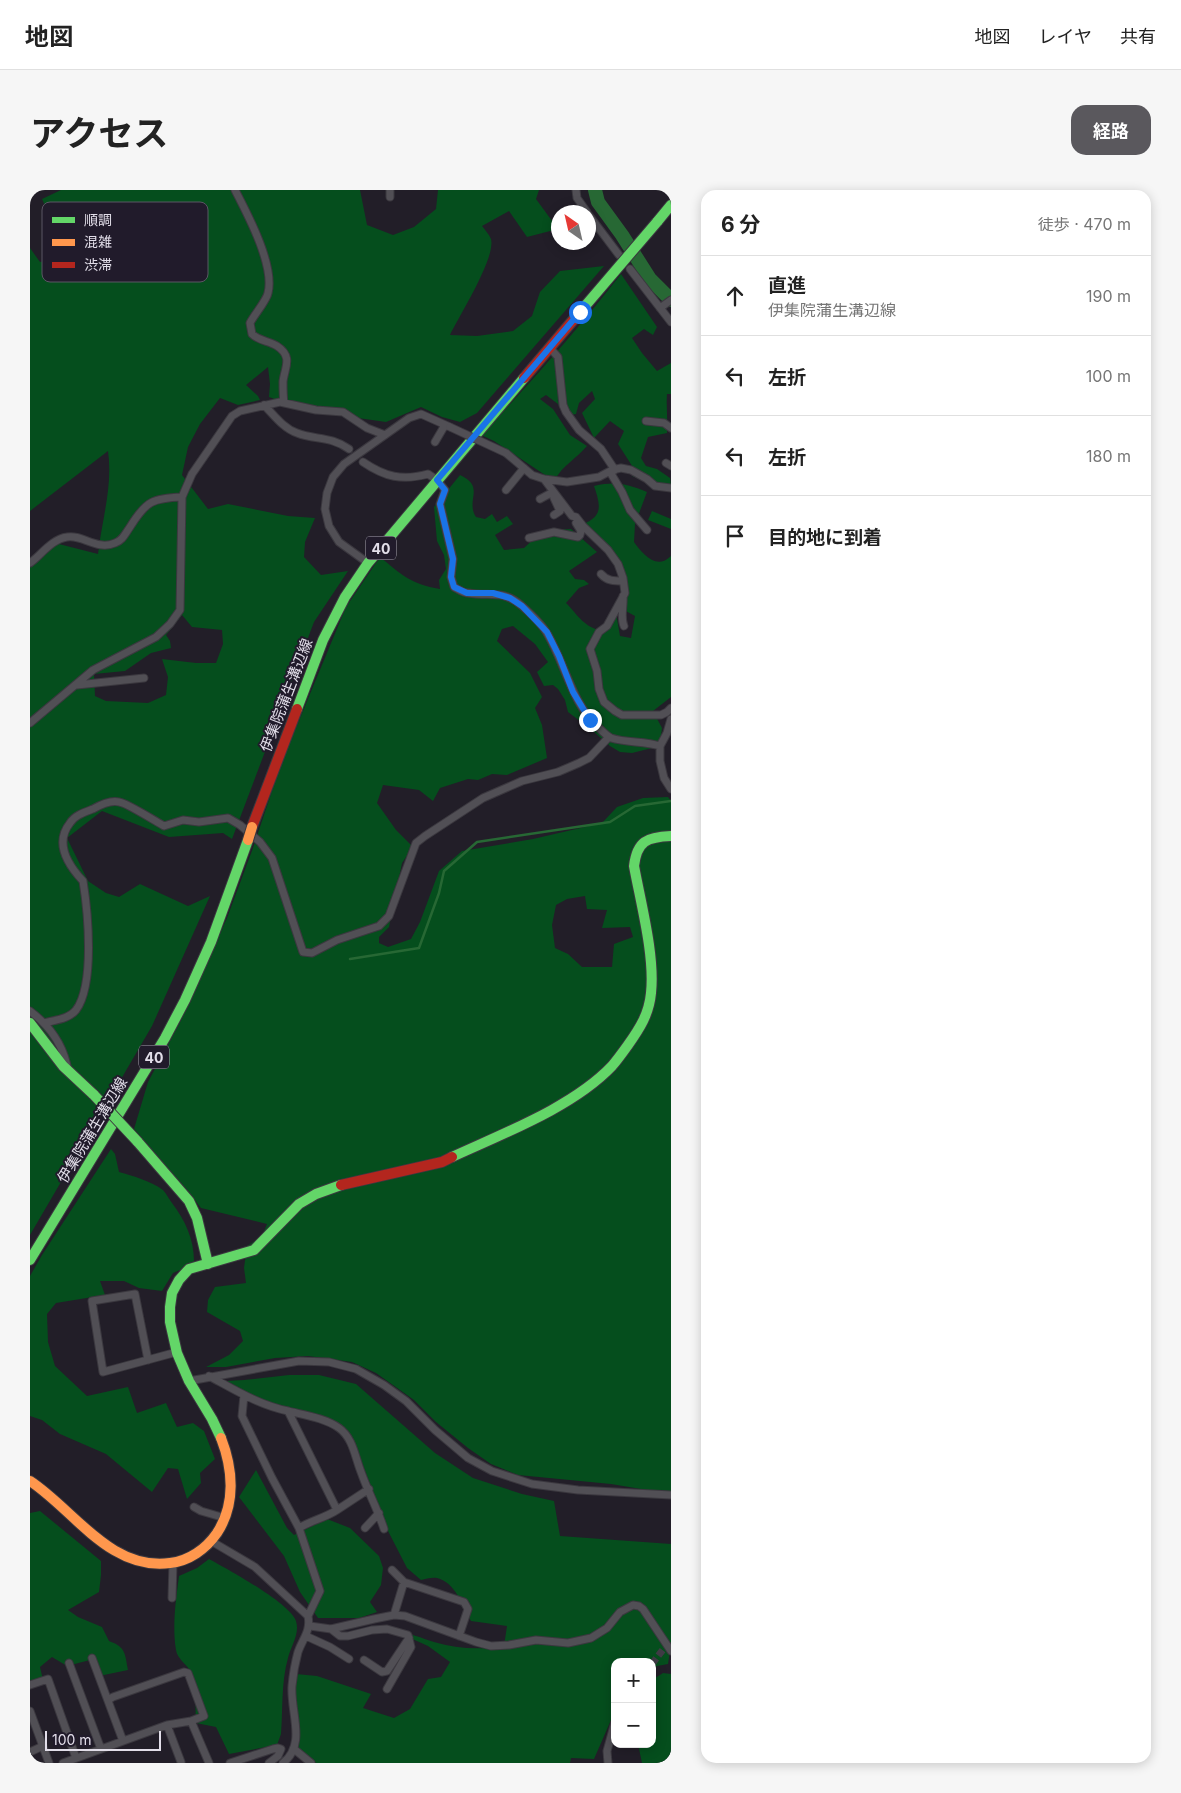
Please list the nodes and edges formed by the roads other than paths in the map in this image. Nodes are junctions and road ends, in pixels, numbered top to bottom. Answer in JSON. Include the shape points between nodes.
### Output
{"nodes":[{"id":1,"x":235,"y":190,"type":"edge"},
{"id":2,"x":576,"y":190,"type":"edge"},
{"id":3,"x":582,"y":205,"type":"edge"},
{"id":4,"x":671,"y":206,"type":"edge"},
{"id":5,"x":596,"y":224,"type":"edge"},
{"id":6,"x":619,"y":255,"type":"dead end"},
{"id":7,"x":630,"y":268,"type":"dead end"},
{"id":8,"x":671,"y":300,"type":"edge"},
{"id":9,"x":660,"y":308,"type":"junction"},
{"id":10,"x":671,"y":322,"type":"edge"},
{"id":11,"x":550,"y":348,"type":"junction"},
{"id":12,"x":284,"y":403,"type":"junction"},
{"id":13,"x":264,"y":405,"type":"junction"},
{"id":14,"x":646,"y":421,"type":"dead end"},
{"id":15,"x":447,"y":426,"type":"junction"},
{"id":16,"x":671,"y":428,"type":"edge"},
{"id":17,"x":385,"y":435,"type":"junction"},
{"id":18,"x":435,"y":442,"type":"dead end"},
{"id":19,"x":349,"y":449,"type":"dead end"},
{"id":20,"x":363,"y":462,"type":"dead end"},
{"id":21,"x":524,"y":468,"type":"junction"},
{"id":22,"x":612,"y":471,"type":"junction"},
{"id":23,"x":544,"y":479,"type":"junction"},
{"id":24,"x":437,"y":480,"type":"junction"},
{"id":25,"x":671,"y":488,"type":"edge"},
{"id":26,"x":506,"y":490,"type":"dead end"},
{"id":27,"x":552,"y":493,"type":"junction"},
{"id":28,"x":182,"y":497,"type":"junction"},
{"id":29,"x":540,"y":499,"type":"dead end"},
{"id":30,"x":554,"y":515,"type":"dead end"},
{"id":31,"x":574,"y":517,"type":"junction"},
{"id":32,"x":586,"y":520,"type":"dead end"},
{"id":33,"x":647,"y":530,"type":"dead end"},
{"id":34,"x":529,"y":538,"type":"dead end"},
{"id":35,"x":30,"y":563,"type":"edge"},
{"id":36,"x":368,"y":563,"type":"junction"},
{"id":37,"x":601,"y":574,"type":"dead end"},
{"id":38,"x":623,"y":581,"type":"junction"},
{"id":39,"x":623,"y":596,"type":"junction"},
{"id":40,"x":624,"y":626,"type":"dead end"},
{"id":41,"x":144,"y":678,"type":"dead end"},
{"id":42,"x":76,"y":685,"type":"junction"},
{"id":43,"x":671,"y":708,"type":"edge"},
{"id":44,"x":671,"y":719,"type":"edge"},
{"id":45,"x":30,"y":723,"type":"edge"},
{"id":46,"x":609,"y":737,"type":"junction"},
{"id":47,"x":660,"y":746,"type":"junction"},
{"id":48,"x":671,"y":789,"type":"edge"},
{"id":49,"x":671,"y":836,"type":"edge"},
{"id":50,"x":30,"y":1011,"type":"edge"},
{"id":51,"x":30,"y":1023,"type":"edge"},
{"id":52,"x":44,"y":1023,"type":"junction"},
{"id":53,"x":68,"y":1071,"type":"junction"},
{"id":54,"x":30,"y":1260,"type":"edge"},
{"id":55,"x":208,"y":1264,"type":"junction"},
{"id":56,"x":177,"y":1352,"type":"junction"},
{"id":57,"x":148,"y":1360,"type":"junction"},
{"id":58,"x":210,"y":1376,"type":"junction"},
{"id":59,"x":189,"y":1381,"type":"junction"},
{"id":60,"x":244,"y":1395,"type":"junction"},
{"id":61,"x":288,"y":1410,"type":"junction"},
{"id":62,"x":30,"y":1481,"type":"edge"},
{"id":63,"x":368,"y":1489,"type":"junction"},
{"id":64,"x":671,"y":1495,"type":"edge"},
{"id":65,"x":194,"y":1507,"type":"dead end"},
{"id":66,"x":337,"y":1510,"type":"junction"},
{"id":67,"x":379,"y":1513,"type":"junction"},
{"id":68,"x":225,"y":1518,"type":"junction"},
{"id":69,"x":299,"y":1528,"type":"junction"},
{"id":70,"x":365,"y":1528,"type":"dead end"},
{"id":71,"x":384,"y":1529,"type":"dead end"},
{"id":72,"x":211,"y":1541,"type":"junction"},
{"id":73,"x":173,"y":1563,"type":"junction"},
{"id":74,"x":392,"y":1570,"type":"dead end"},
{"id":75,"x":404,"y":1582,"type":"junction"},
{"id":76,"x":172,"y":1598,"type":"dead end"},
{"id":77,"x":394,"y":1615,"type":"junction"},
{"id":78,"x":308,"y":1616,"type":"junction"},
{"id":79,"x":310,"y":1626,"type":"junction"},
{"id":80,"x":331,"y":1629,"type":"junction"},
{"id":81,"x":306,"y":1636,"type":"junction"},
{"id":82,"x":459,"y":1636,"type":"junction"},
{"id":83,"x":409,"y":1638,"type":"junction"},
{"id":84,"x":671,"y":1651,"type":"edge"},
{"id":85,"x":92,"y":1658,"type":"dead end"},
{"id":86,"x":349,"y":1659,"type":"dead end"},
{"id":87,"x":364,"y":1660,"type":"dead end"},
{"id":88,"x":69,"y":1663,"type":"dead end"},
{"id":89,"x":30,"y":1685,"type":"edge"},
{"id":90,"x":387,"y":1689,"type":"dead end"},
{"id":91,"x":108,"y":1700,"type":"junction"},
{"id":92,"x":30,"y":1711,"type":"edge"},
{"id":93,"x":191,"y":1721,"type":"junction"},
{"id":94,"x":168,"y":1726,"type":"junction"},
{"id":95,"x":611,"y":1739,"type":"edge"},
{"id":96,"x":123,"y":1741,"type":"junction"},
{"id":97,"x":43,"y":1746,"type":"junction"},
{"id":98,"x":101,"y":1749,"type":"junction"},
{"id":99,"x":294,"y":1749,"type":"junction"},
{"id":100,"x":30,"y":1752,"type":"edge"},
{"id":101,"x":76,"y":1758,"type":"junction"},
{"id":102,"x":181,"y":1762,"type":"edge"},
{"id":103,"x":49,"y":1763,"type":"edge"},
{"id":104,"x":63,"y":1763,"type":"edge"},
{"id":105,"x":209,"y":1763,"type":"edge"},
{"id":106,"x":230,"y":1763,"type":"edge"},
{"id":107,"x":269,"y":1763,"type":"edge"},
{"id":108,"x":283,"y":1763,"type":"edge"},
{"id":109,"x":311,"y":1763,"type":"edge"},
{"id":110,"x":608,"y":1763,"type":"edge"}],
"edges":[{"from":1,"to":12,"type":"street","via":[[269,271],[268,294],[250,323],[252,334],[278,346],[286,356],[288,368],[283,380]]},
{"from":2,"to":3,"type":"street"},
{"from":4,"to":11,"type":"street","name":"伊集院蒲生溝辺線","number":"40","bridge":true},
{"from":5,"to":6,"type":"street"},
{"from":7,"to":9,"type":"street"},
{"from":8,"to":9,"type":"street"},
{"from":9,"to":10,"type":"street"},
{"from":11,"to":22,"type":"street","via":[[558,357],[566,412],[579,430],[601,449]]},
{"from":11,"to":24,"type":"street","name":"伊集院蒲生溝辺線","number":"40"},
{"from":12,"to":13,"type":"street"},
{"from":12,"to":17,"type":"street","via":[[343,412],[366,428]]},
{"from":13,"to":19,"type":"street","via":[[284,426],[297,433],[340,442]]},
{"from":13,"to":28,"type":"street","via":[[232,416],[192,474]]},
{"from":14,"to":16,"type":"street","via":[[664,423]]},
{"from":15,"to":17,"type":"street","via":[[421,414],[408,418]]},
{"from":15,"to":18,"type":"street"},
{"from":15,"to":21,"type":"street","bridge":true,"via":[[506,453]]},
{"from":17,"to":36,"type":"street","via":[[344,464],[332,477],[327,493],[325,509],[329,526],[339,542]]},
{"from":20,"to":24,"type":"street","via":[[379,473],[400,478],[428,474]]},
{"from":21,"to":23,"type":"street"},
{"from":21,"to":26,"type":"street"},
{"from":22,"to":23,"type":"street","via":[[599,477],[567,482]]},
{"from":22,"to":25,"type":"street","via":[[621,468],[631,470],[655,486]]},
{"from":22,"to":33,"type":"street","via":[[630,510]]},
{"from":23,"to":27,"type":"street"},
{"from":24,"to":36,"type":"street","name":"伊集院蒲生溝辺線","number":"40"},
{"from":24,"to":46,"type":"street","via":[[445,490],[440,504],[453,559],[451,577],[454,587],[467,593],[493,593],[522,606],[547,632],[573,692],[590,720]]},
{"from":27,"to":29,"type":"street"},
{"from":27,"to":30,"type":"street","via":[[560,511]]},
{"from":27,"to":31,"type":"street"},
{"from":28,"to":35,"type":"street","via":[[162,497],[150,502],[122,539],[113,544],[94,545],[66,536],[55,541]]},
{"from":28,"to":42,"type":"street","via":[[180,610],[156,636],[93,670]]},
{"from":31,"to":32,"type":"street"},
{"from":31,"to":34,"type":"street","via":[[581,531],[578,537],[554,532]]},
{"from":31,"to":38,"type":"street","via":[[608,550],[618,564]]},
{"from":36,"to":54,"type":"street","name":"伊集院蒲生溝辺線","number":"40","bridge":true,"via":[[331,622],[211,942],[185,1000]]},
{"from":37,"to":38,"type":"street","via":[[611,581]]},
{"from":38,"to":39,"type":"street"},
{"from":39,"to":40,"type":"street"},
{"from":39,"to":43,"type":"street","via":[[590,649],[604,702],[622,715],[661,715]]},
{"from":41,"to":42,"type":"street"},
{"from":42,"to":45,"type":"street"},
{"from":44,"to":47,"type":"street"},
{"from":46,"to":47,"type":"street"},
{"from":46,"to":52,"type":"street","via":[[579,763],[482,798],[425,836],[416,843],[389,916],[379,926],[337,940],[312,953],[303,952],[272,858],[260,842],[240,825],[228,818],[199,822],[183,820],[164,826],[119,802],[105,803],[79,815],[70,822],[62,838],[71,868],[83,881],[89,959],[84,991],[76,1010],[68,1016]]},
{"from":47,"to":48,"type":"street","via":[[664,778]]},
{"from":49,"to":55,"type":"street","via":[[658,836],[636,852],[634,866],[651,964],[652,992],[640,1029],[613,1065],[568,1101],[442,1162],[316,1194],[299,1204],[254,1250]]},
{"from":50,"to":52,"type":"street"},
{"from":51,"to":53,"type":"street"},
{"from":52,"to":53,"type":"street","via":[[62,1048]]},
{"from":53,"to":55,"type":"street","bridge":true,"via":[[137,1141],[189,1201],[197,1218]]},
{"from":55,"to":56,"type":"street","via":[[189,1269],[172,1290],[170,1324]]},
{"from":56,"to":57,"type":"street"},
{"from":56,"to":59,"type":"street"},
{"from":57,"to":57,"type":"street","via":[[103,1372],[92,1301],[135,1294]]},
{"from":58,"to":59,"type":"street"},
{"from":58,"to":60,"type":"street"},
{"from":58,"to":64,"type":"street","via":[[299,1360],[329,1362],[356,1369],[384,1385],[468,1458],[492,1471],[532,1484]]},
{"from":59,"to":68,"type":"street","via":[[204,1403],[229,1463],[232,1491]]},
{"from":60,"to":61,"type":"street","via":[[269,1407]]},
{"from":60,"to":69,"type":"street","via":[[242,1416]]},
{"from":61,"to":63,"type":"street","via":[[338,1427],[346,1434]]},
{"from":61,"to":66,"type":"street"},
{"from":62,"to":73,"type":"street","via":[[43,1488],[104,1545],[143,1563]]},
{"from":63,"to":66,"type":"street"},
{"from":63,"to":67,"type":"street"},
{"from":65,"to":68,"type":"street"},
{"from":66,"to":69,"type":"street"},
{"from":67,"to":70,"type":"street"},
{"from":67,"to":71,"type":"street"},
{"from":68,"to":72,"type":"street"},
{"from":69,"to":78,"type":"street","via":[[320,1591]]},
{"from":72,"to":73,"type":"street","via":[[193,1556]]},
{"from":72,"to":78,"type":"street","via":[[256,1567]]},
{"from":73,"to":76,"type":"street"},
{"from":74,"to":75,"type":"street"},
{"from":75,"to":77,"type":"street"},
{"from":75,"to":82,"type":"street","via":[[464,1602],[468,1609]]},
{"from":77,"to":80,"type":"street"},
{"from":77,"to":82,"type":"street"},
{"from":78,"to":79,"type":"street"},
{"from":79,"to":80,"type":"street"},
{"from":79,"to":81,"type":"street"},
{"from":80,"to":83,"type":"street","via":[[340,1636],[387,1629]]},
{"from":81,"to":86,"type":"street"},
{"from":81,"to":99,"type":"street","via":[[293,1676]]},
{"from":82,"to":84,"type":"street","via":[[491,1646],[536,1640],[568,1643],[592,1638],[607,1628],[620,1612],[633,1605],[643,1609]]},
{"from":83,"to":87,"type":"street","via":[[387,1671],[382,1672]]},
{"from":83,"to":90,"type":"street","via":[[411,1648]]},
{"from":85,"to":91,"type":"street"},
{"from":88,"to":98,"type":"street"},
{"from":89,"to":101,"type":"street","via":[[48,1679]]},
{"from":91,"to":93,"type":"street","via":[[188,1673],[204,1716]]},
{"from":91,"to":96,"type":"street"},
{"from":92,"to":97,"type":"street"},
{"from":93,"to":94,"type":"street"},
{"from":93,"to":105,"type":"street"},
{"from":94,"to":96,"type":"street"},
{"from":94,"to":102,"type":"street"},
{"from":95,"to":110,"type":"street"},
{"from":96,"to":98,"type":"street"},
{"from":97,"to":100,"type":"street"},
{"from":97,"to":103,"type":"street"},
{"from":98,"to":101,"type":"street"},
{"from":99,"to":108,"type":"street"},
{"from":99,"to":109,"type":"street"},
{"from":101,"to":104,"type":"street"},
{"from":106,"to":107,"type":"street","via":[[280,1749],[278,1756]]}]}
